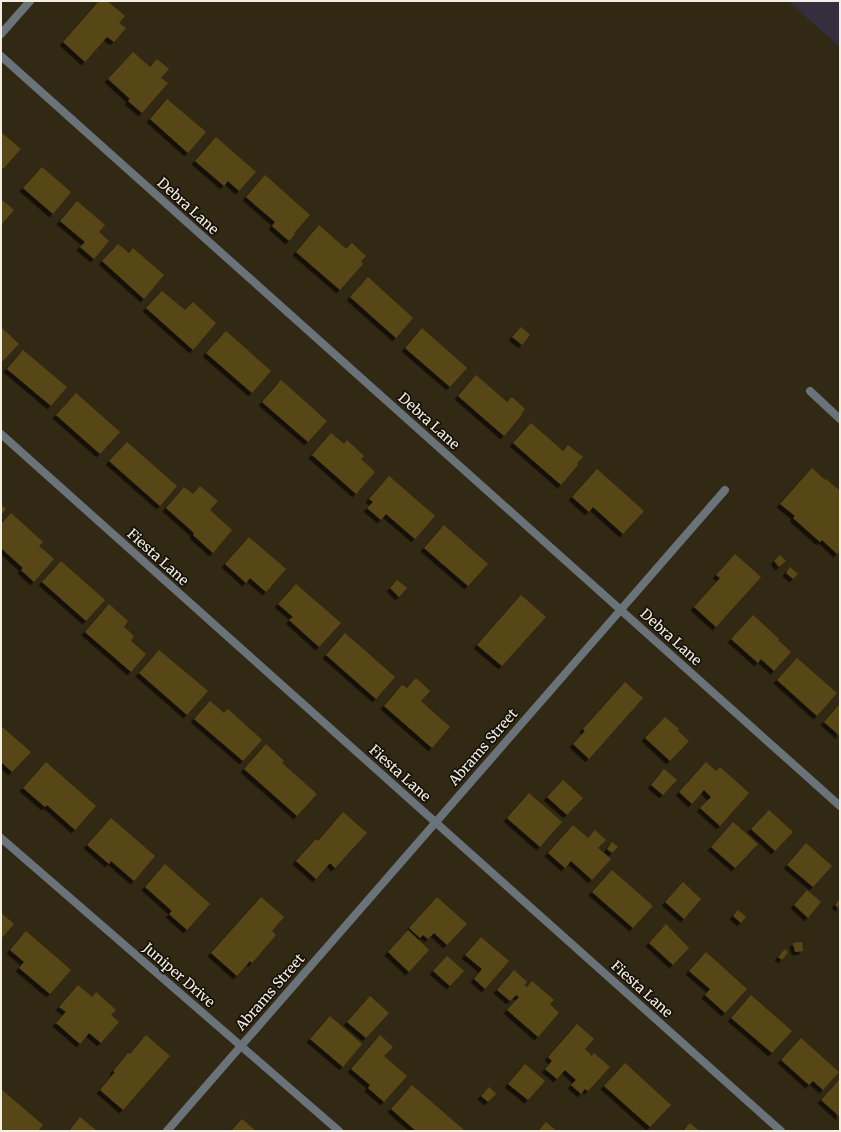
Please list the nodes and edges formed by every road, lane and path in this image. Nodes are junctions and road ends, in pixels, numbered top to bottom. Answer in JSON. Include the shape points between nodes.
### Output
{"nodes":[{"id":1,"x":30,"y":1,"type":"edge"},
{"id":2,"x":1,"y":34,"type":"edge"},
{"id":3,"x":1,"y":56,"type":"edge"},
{"id":4,"x":810,"y":391,"type":"dead end"},
{"id":5,"x":840,"y":419,"type":"edge"},
{"id":6,"x":1,"y":434,"type":"edge"},
{"id":7,"x":725,"y":490,"type":"dead end"},
{"id":8,"x":620,"y":609,"type":"junction"},
{"id":9,"x":840,"y":806,"type":"edge"},
{"id":10,"x":435,"y":822,"type":"junction"},
{"id":11,"x":1,"y":838,"type":"edge"},
{"id":12,"x":241,"y":1046,"type":"junction"},
{"id":13,"x":167,"y":1131,"type":"edge"},
{"id":14,"x":339,"y":1131,"type":"edge"},
{"id":15,"x":781,"y":1131,"type":"edge"}],
"edges":[{"from":1,"to":2,"type":"street"},
{"from":3,"to":8,"type":"street","name":"Debra Lane"},
{"from":4,"to":5,"type":"street"},
{"from":6,"to":10,"type":"street","name":"Fiesta Lane"},
{"from":7,"to":8,"type":"street","name":"Abrams Street"},
{"from":8,"to":9,"type":"street","name":"Debra Lane"},
{"from":8,"to":10,"type":"street","name":"Abrams Street"},
{"from":10,"to":12,"type":"street","name":"Abrams Street"},
{"from":10,"to":15,"type":"street","name":"Fiesta Lane"},
{"from":11,"to":12,"type":"street","name":"Juniper Drive"},
{"from":12,"to":13,"type":"street","name":"Abrams Street"},
{"from":12,"to":14,"type":"street","name":"Juniper Drive"}]}
